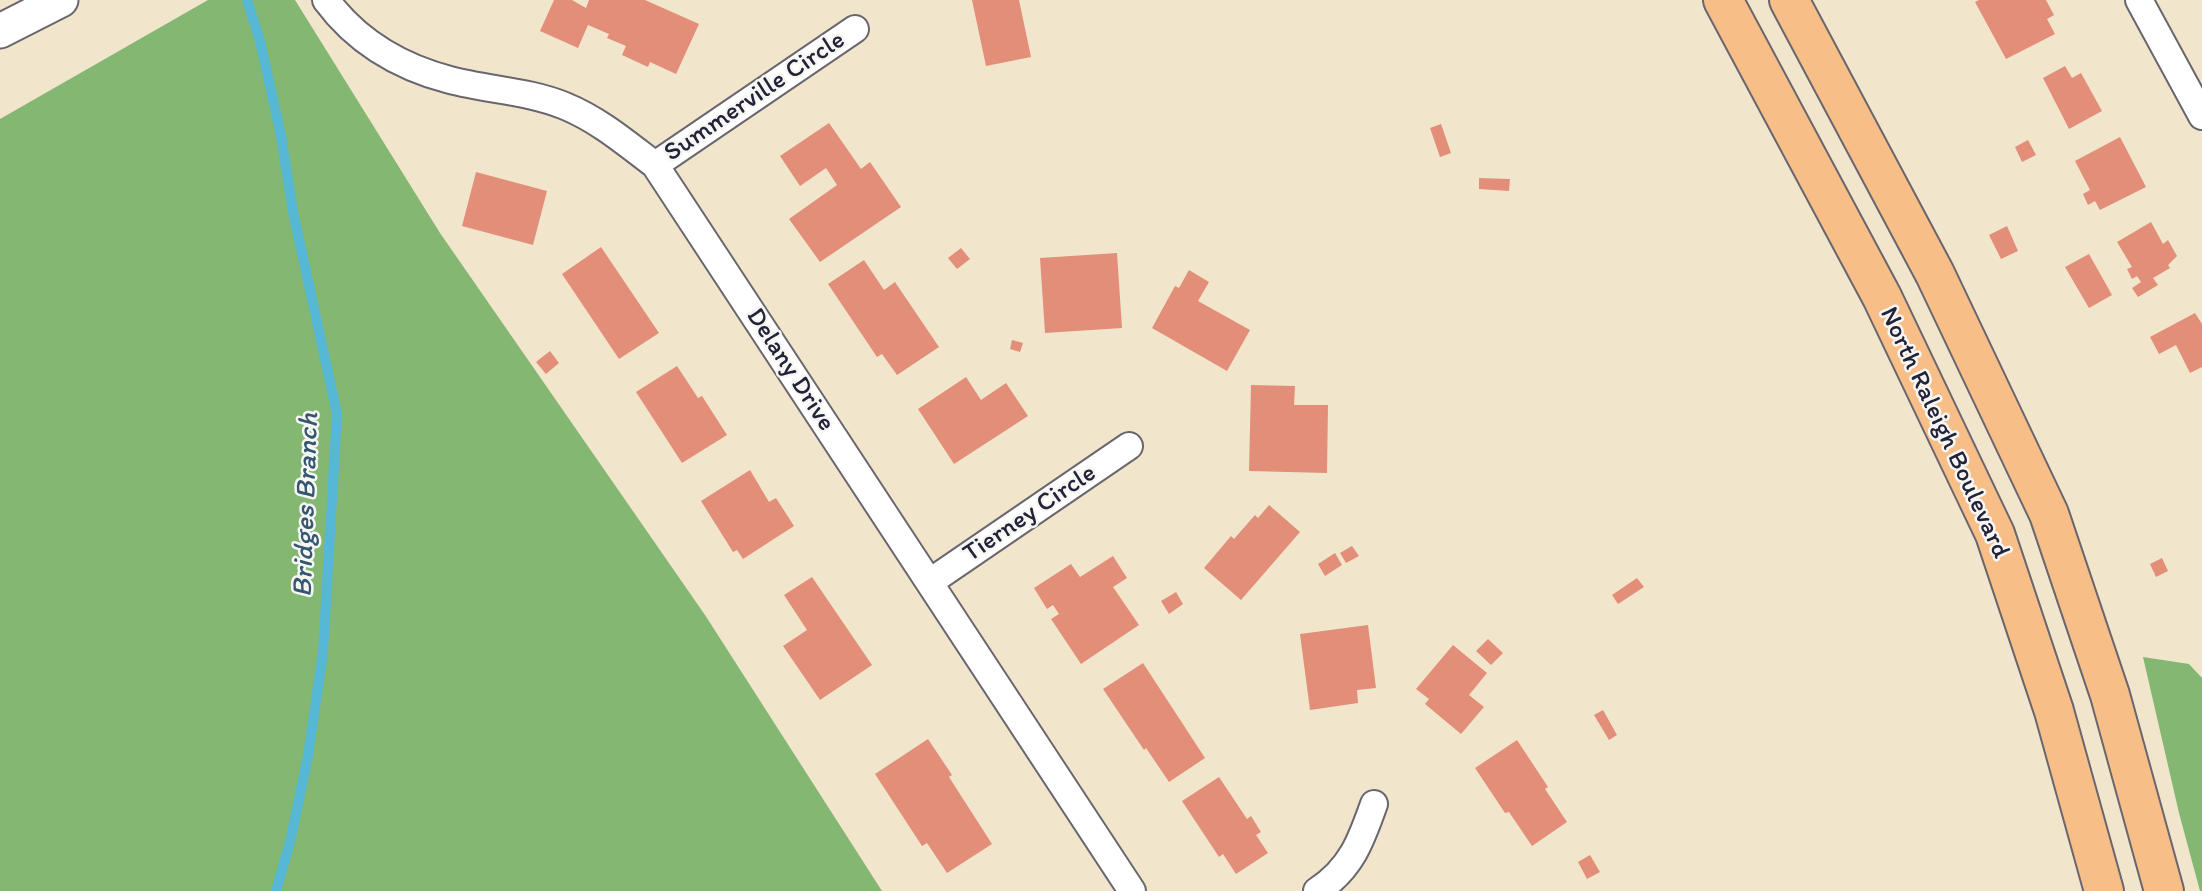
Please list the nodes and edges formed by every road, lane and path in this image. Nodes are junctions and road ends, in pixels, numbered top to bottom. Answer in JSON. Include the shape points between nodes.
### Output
{"nodes":[{"id":1,"x":61,"y":0,"type":"edge"},
{"id":2,"x":326,"y":0,"type":"edge"},
{"id":3,"x":1723,"y":0,"type":"edge"},
{"id":4,"x":1788,"y":0,"type":"edge"},
{"id":5,"x":2139,"y":0,"type":"edge"},
{"id":6,"x":855,"y":29,"type":"dead end"},
{"id":7,"x":0,"y":31,"type":"edge"},
{"id":8,"x":2202,"y":116,"type":"edge"},
{"id":9,"x":655,"y":165,"type":"junction"},
{"id":10,"x":1129,"y":446,"type":"dead end"},
{"id":11,"x":930,"y":582,"type":"junction"},
{"id":12,"x":1374,"y":804,"type":"dead end"},
{"id":13,"x":1132,"y":891,"type":"edge"},
{"id":14,"x":1317,"y":891,"type":"edge"},
{"id":15,"x":2104,"y":891,"type":"edge"},
{"id":16,"x":2165,"y":891,"type":"edge"}],
"edges":[{"from":1,"to":7,"type":"street"},
{"from":2,"to":9,"type":"street","name":"Delany Drive","via":[[363,40],[400,63],[450,80],[564,106],[604,125]]},
{"from":3,"to":15,"type":"main road","name":"North Raleigh Boulevard","via":[[1882,298],[1994,534],[2054,711]]},
{"from":4,"to":16,"type":"main road","via":[[1935,274],[2049,514],[2110,695]]},
{"from":5,"to":8,"type":"street"},
{"from":6,"to":9,"type":"street","name":"Summerville Circle"},
{"from":9,"to":11,"type":"street","name":"Delany Drive"},
{"from":10,"to":11,"type":"street","name":"Tierney Circle"},
{"from":11,"to":13,"type":"street","name":"Delany Drive"},
{"from":12,"to":14,"type":"street","via":[[1344,869]]}]}
